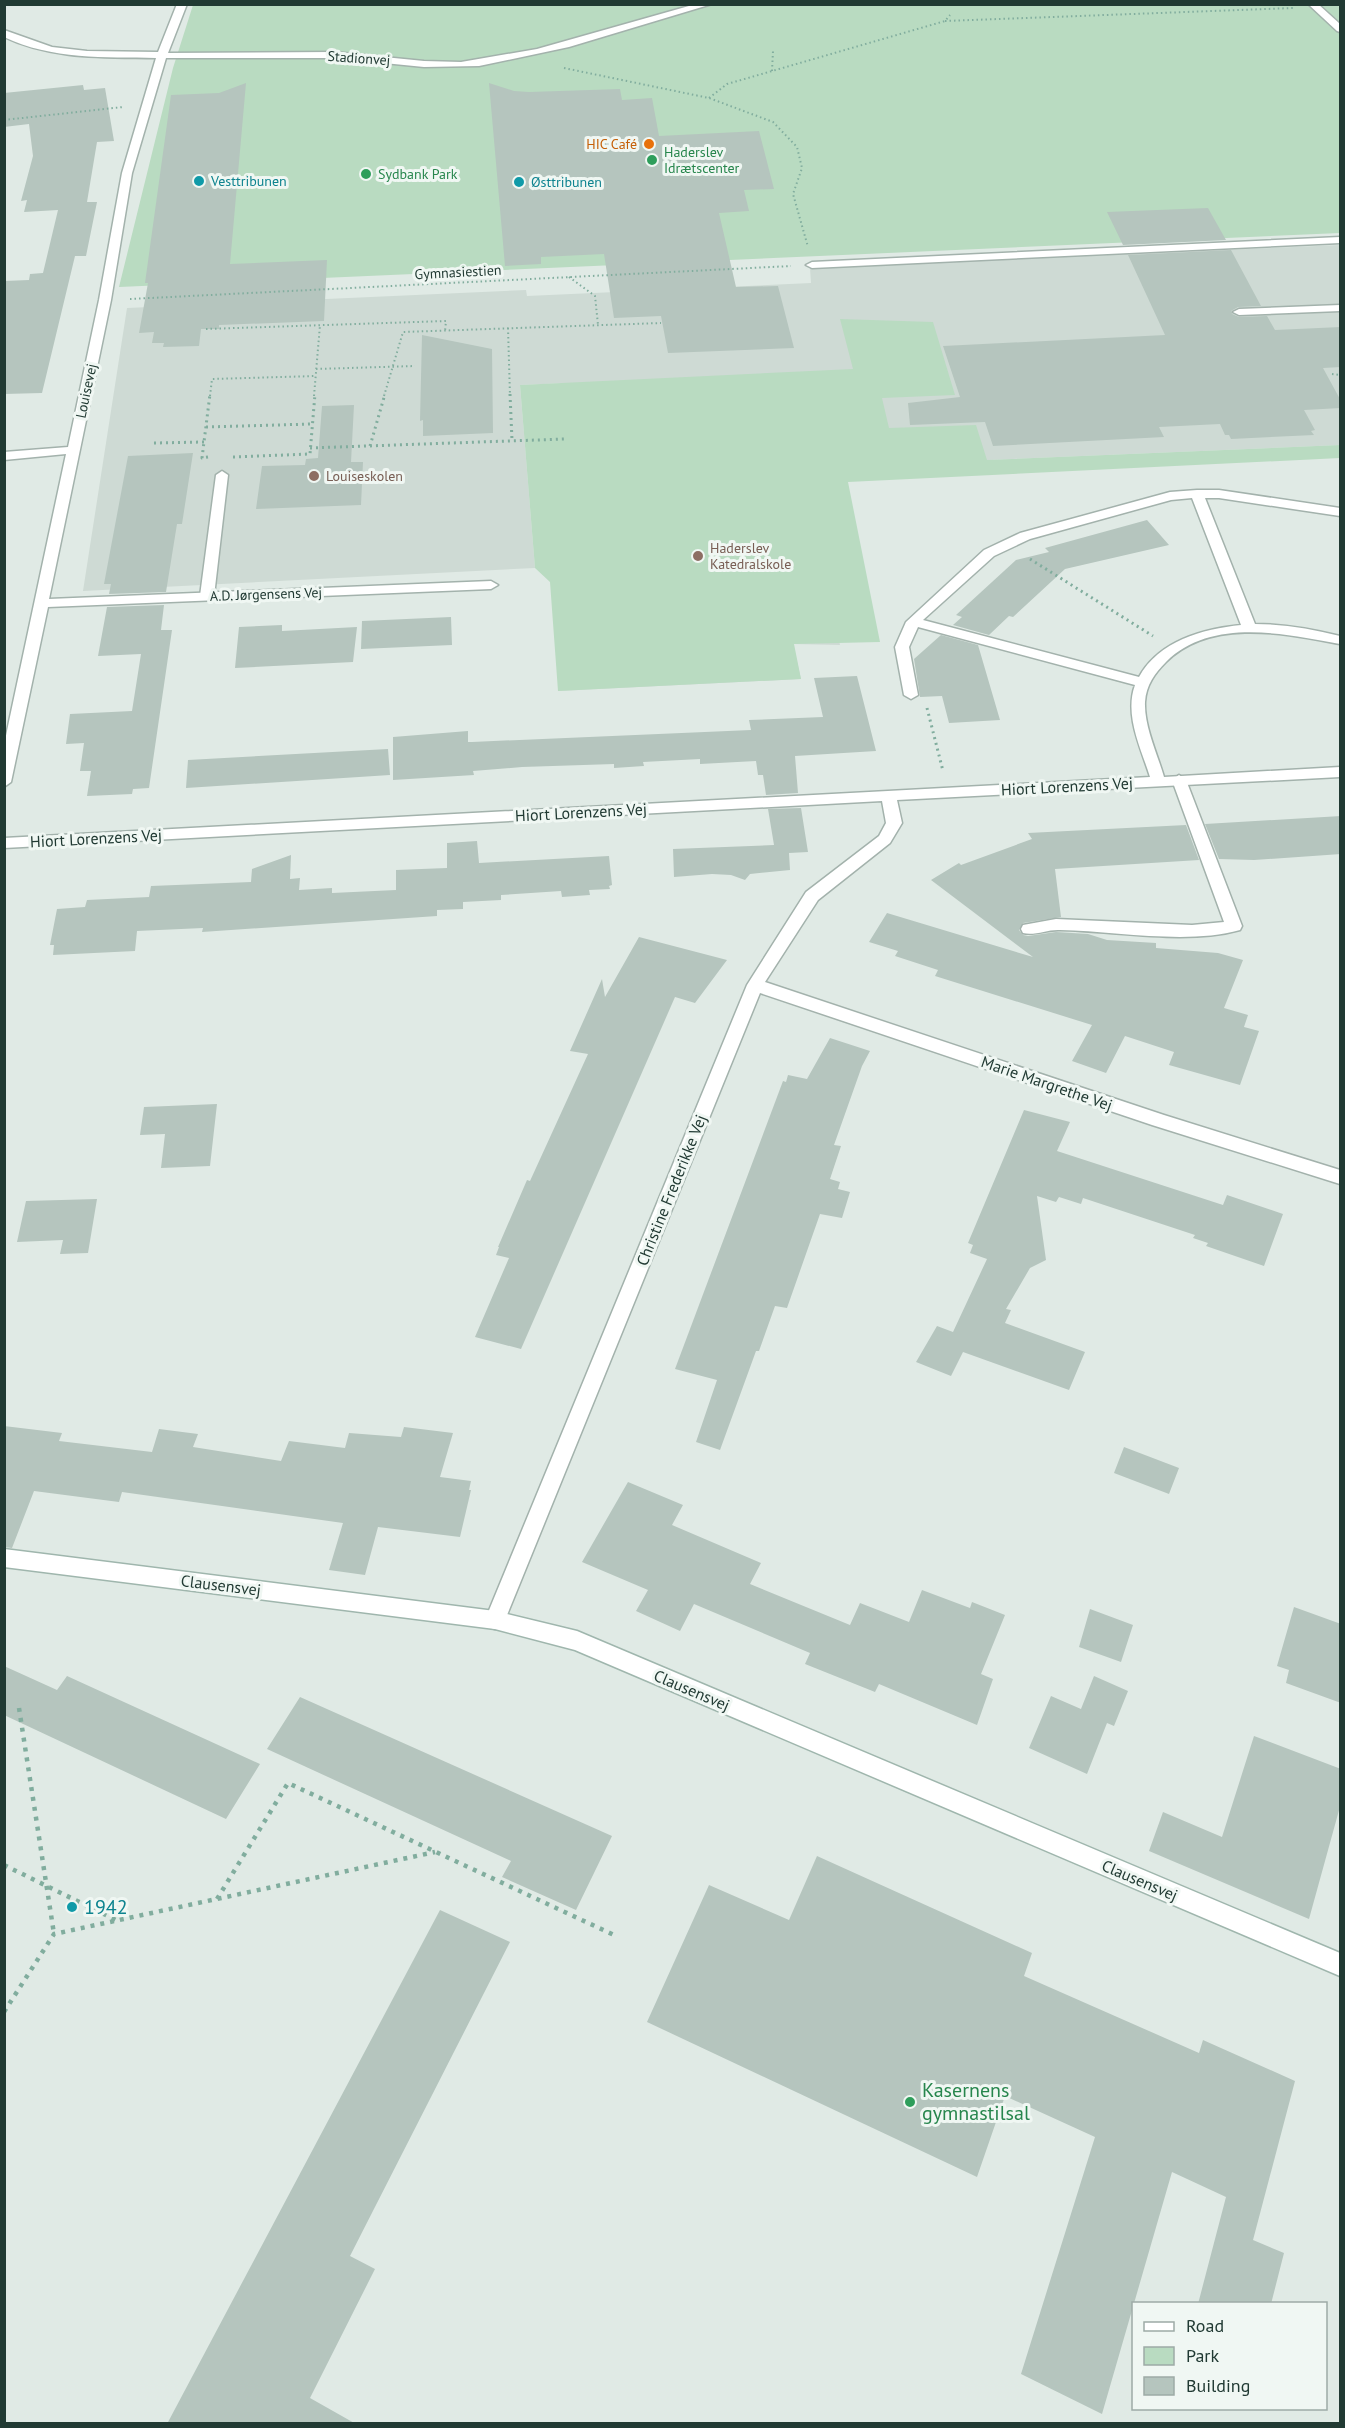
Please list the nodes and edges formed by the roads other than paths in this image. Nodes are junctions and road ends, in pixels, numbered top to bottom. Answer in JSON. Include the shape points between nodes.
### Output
{"nodes":[{"id":1,"x":182,"y":4,"type":"edge"},
{"id":2,"x":708,"y":4,"type":"edge"},
{"id":3,"x":1314,"y":6,"type":"edge"},
{"id":4,"x":1341,"y":29,"type":"edge"},
{"id":5,"x":4,"y":33,"type":"edge"},
{"id":6,"x":162,"y":56,"type":"junction"},
{"id":7,"x":1341,"y":240,"type":"edge"},
{"id":8,"x":812,"y":265,"type":"road end"},
{"id":9,"x":1341,"y":308,"type":"edge"},
{"id":10,"x":1239,"y":312,"type":"dead end"},
{"id":11,"x":73,"y":450,"type":"junction"},
{"id":12,"x":4,"y":456,"type":"edge"},
{"id":13,"x":222,"y":475,"type":"dead end"},
{"id":14,"x":1197,"y":494,"type":"junction"},
{"id":15,"x":1341,"y":512,"type":"edge"},
{"id":16,"x":490,"y":585,"type":"dead end"},
{"id":17,"x":207,"y":596,"type":"junction"},
{"id":18,"x":42,"y":603,"type":"junction"},
{"id":19,"x":913,"y":622,"type":"junction"},
{"id":20,"x":1250,"y":628,"type":"junction"},
{"id":21,"x":1341,"y":640,"type":"edge"},
{"id":22,"x":1142,"y":682,"type":"junction"},
{"id":23,"x":911,"y":695,"type":"road end"},
{"id":24,"x":1341,"y":772,"type":"edge"},
{"id":25,"x":1158,"y":780,"type":"junction"},
{"id":26,"x":1179,"y":780,"type":"junction"},
{"id":27,"x":4,"y":782,"type":"edge"},
{"id":28,"x":889,"y":796,"type":"junction"},
{"id":29,"x":4,"y":843,"type":"edge"},
{"id":30,"x":1029,"y":929,"type":"dead end"},
{"id":31,"x":755,"y":985,"type":"junction"},
{"id":32,"x":1341,"y":1177,"type":"edge"},
{"id":33,"x":4,"y":1558,"type":"edge"},
{"id":34,"x":495,"y":1620,"type":"junction"},
{"id":35,"x":1341,"y":1965,"type":"edge"}],
"edges":[{"from":1,"to":6,"type":"street","name":"Louisevej"},
{"from":2,"to":6,"type":"street","name":"Stadionvej","via":[[586,40],[477,63],[444,65],[335,55]]},
{"from":3,"to":4,"type":"street"},
{"from":5,"to":6,"type":"street","name":"Stadionvej","via":[[55,50]]},
{"from":6,"to":11,"type":"street","name":"Louisevej","via":[[127,173]]},
{"from":7,"to":8,"type":"street"},
{"from":9,"to":10,"type":"street"},
{"from":11,"to":12,"type":"street"},
{"from":11,"to":18,"type":"street","name":"Louisevej"},
{"from":13,"to":17,"type":"street"},
{"from":14,"to":15,"type":"street"},
{"from":14,"to":19,"type":"street","via":[[1170,496],[1006,544],[989,553]]},
{"from":14,"to":20,"type":"street"},
{"from":16,"to":17,"type":"street","name":"A.D. Jørgensens Vej"},
{"from":17,"to":18,"type":"street","name":"A.D. Jørgensens Vej"},
{"from":18,"to":27,"type":"street","name":"Louisevej"},
{"from":19,"to":22,"type":"street"},
{"from":19,"to":23,"type":"street","via":[[902,647]]},
{"from":20,"to":21,"type":"street","via":[[1290,629]]},
{"from":20,"to":22,"type":"street","via":[[1213,633],[1174,649],[1158,661]]},
{"from":22,"to":25,"type":"street","name":"Hiort Lorenzens Vej","via":[[1138,705]]},
{"from":24,"to":26,"type":"street","name":"Hiort Lorenzens Vej"},
{"from":25,"to":26,"type":"street","name":"Hiort Lorenzens Vej"},
{"from":25,"to":28,"type":"street","name":"Hiort Lorenzens Vej"},
{"from":26,"to":30,"type":"street","via":[[1234,926],[1192,931],[1056,924]]},
{"from":28,"to":29,"type":"street","name":"Hiort Lorenzens Vej"},
{"from":28,"to":31,"type":"street","name":"Christine Frederikke Vej","via":[[894,823],[885,839],[812,896]]},
{"from":31,"to":32,"type":"street","name":"Marie Margrethe Vej"},
{"from":31,"to":34,"type":"street","name":"Christine Frederikke Vej"},
{"from":33,"to":34,"type":"street","name":"Clausensvej"},
{"from":34,"to":35,"type":"street","name":"Clausensvej","via":[[577,1641]]}]}
